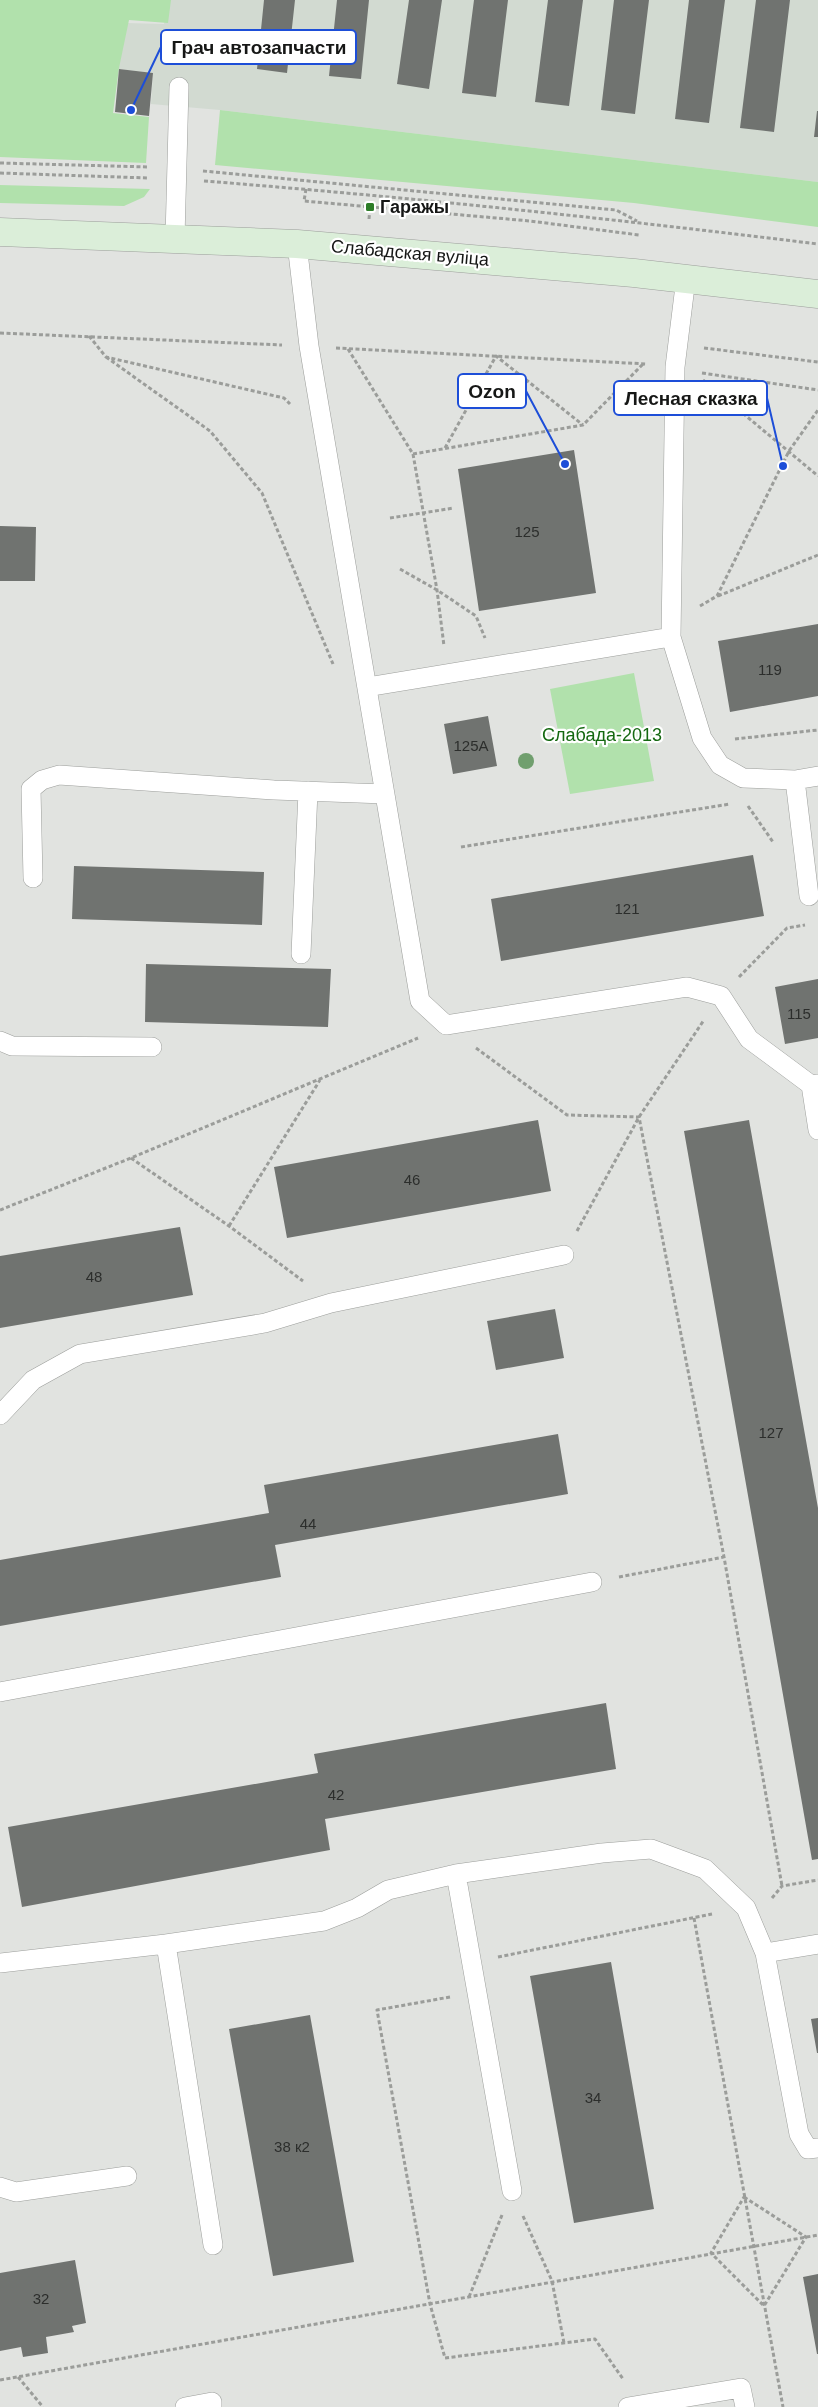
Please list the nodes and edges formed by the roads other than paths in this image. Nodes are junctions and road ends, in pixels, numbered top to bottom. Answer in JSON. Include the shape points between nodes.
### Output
{"nodes":[{"id":1,"x":179,"y":86,"type":"dead end"},
{"id":2,"x":0,"y":232,"type":"edge"},
{"id":3,"x":175,"y":238,"type":"junction"},
{"id":4,"x":297,"y":244,"type":"junction"},
{"id":5,"x":686,"y":278,"type":"junction"},
{"id":6,"x":818,"y":294,"type":"edge"},
{"id":7,"x":671,"y":637,"type":"junction"},
{"id":8,"x":367,"y":687,"type":"junction"},
{"id":9,"x":818,"y":776,"type":"edge"},
{"id":10,"x":794,"y":780,"type":"junction"},
{"id":11,"x":308,"y":791,"type":"junction"},
{"id":12,"x":385,"y":794,"type":"junction"},
{"id":13,"x":33,"y":878,"type":"dead end"},
{"id":14,"x":809,"y":896,"type":"dead end"},
{"id":15,"x":301,"y":954,"type":"dead end"},
{"id":16,"x":0,"y":1041,"type":"edge"},
{"id":17,"x":152,"y":1047,"type":"dead end"},
{"id":18,"x":814,"y":1085,"type":"edge"},
{"id":19,"x":818,"y":1130,"type":"edge"},
{"id":20,"x":564,"y":1255,"type":"road end"},
{"id":21,"x":0,"y":1415,"type":"edge"},
{"id":22,"x":592,"y":1582,"type":"road end"},
{"id":23,"x":0,"y":1692,"type":"edge"},
{"id":24,"x":456,"y":1874,"type":"junction"},
{"id":25,"x":166,"y":1944,"type":"junction"},
{"id":26,"x":818,"y":1944,"type":"edge"},
{"id":27,"x":765,"y":1953,"type":"junction"},
{"id":28,"x":0,"y":1964,"type":"edge"},
{"id":29,"x":818,"y":2148,"type":"edge"},
{"id":30,"x":127,"y":2176,"type":"dead end"},
{"id":31,"x":0,"y":2187,"type":"edge"},
{"id":32,"x":512,"y":2191,"type":"road end"},
{"id":33,"x":213,"y":2245,"type":"dead end"},
{"id":34,"x":634,"y":2406,"type":"edge"},
{"id":35,"x":185,"y":2407,"type":"edge"},
{"id":36,"x":212,"y":2407,"type":"edge"},
{"id":37,"x":745,"y":2407,"type":"edge"}],
"edges":[{"from":1,"to":3,"type":"lane"},
{"from":2,"to":3,"type":"main road","name":"Слабадская вуліца"},
{"from":3,"to":4,"type":"main road","name":"Слабадская вуліца"},
{"from":4,"to":5,"type":"main road","name":"Слабадская вуліца"},
{"from":4,"to":8,"type":"lane","via":[[309,346]]},
{"from":5,"to":6,"type":"main road","name":"Слабадская вуліца"},
{"from":5,"to":7,"type":"lane"},
{"from":7,"to":8,"type":"lane"},
{"from":7,"to":10,"type":"lane","via":[[702,738],[720,765],[743,778]]},
{"from":8,"to":12,"type":"lane"},
{"from":9,"to":10,"type":"lane"},
{"from":10,"to":14,"type":"lane"},
{"from":11,"to":12,"type":"lane"},
{"from":11,"to":13,"type":"lane","via":[[59,775],[42,780],[31,789]]},
{"from":11,"to":15,"type":"lane"},
{"from":12,"to":18,"type":"lane","via":[[420,1001],[446,1025],[687,987],[721,996],[749,1039]]},
{"from":16,"to":17,"type":"lane","via":[[12,1046]]},
{"from":18,"to":19,"type":"lane"},
{"from":20,"to":21,"type":"lane","via":[[331,1303],[265,1323],[80,1354],[33,1380]]},
{"from":22,"to":23,"type":"lane"},
{"from":24,"to":25,"type":"lane","via":[[388,1890],[357,1908],[324,1921]]},
{"from":24,"to":27,"type":"lane","via":[[651,1849],[705,1868],[746,1908]]},
{"from":24,"to":32,"type":"lane"},
{"from":25,"to":28,"type":"lane"},
{"from":25,"to":33,"type":"lane"},
{"from":26,"to":27,"type":"lane"},
{"from":27,"to":29,"type":"lane","via":[[799,2134],[808,2149]]},
{"from":30,"to":31,"type":"lane","via":[[16,2192]]},
{"from":34,"to":37,"type":"lane","via":[[741,2388]]},
{"from":35,"to":36,"type":"lane","via":[[212,2402]]}]}
